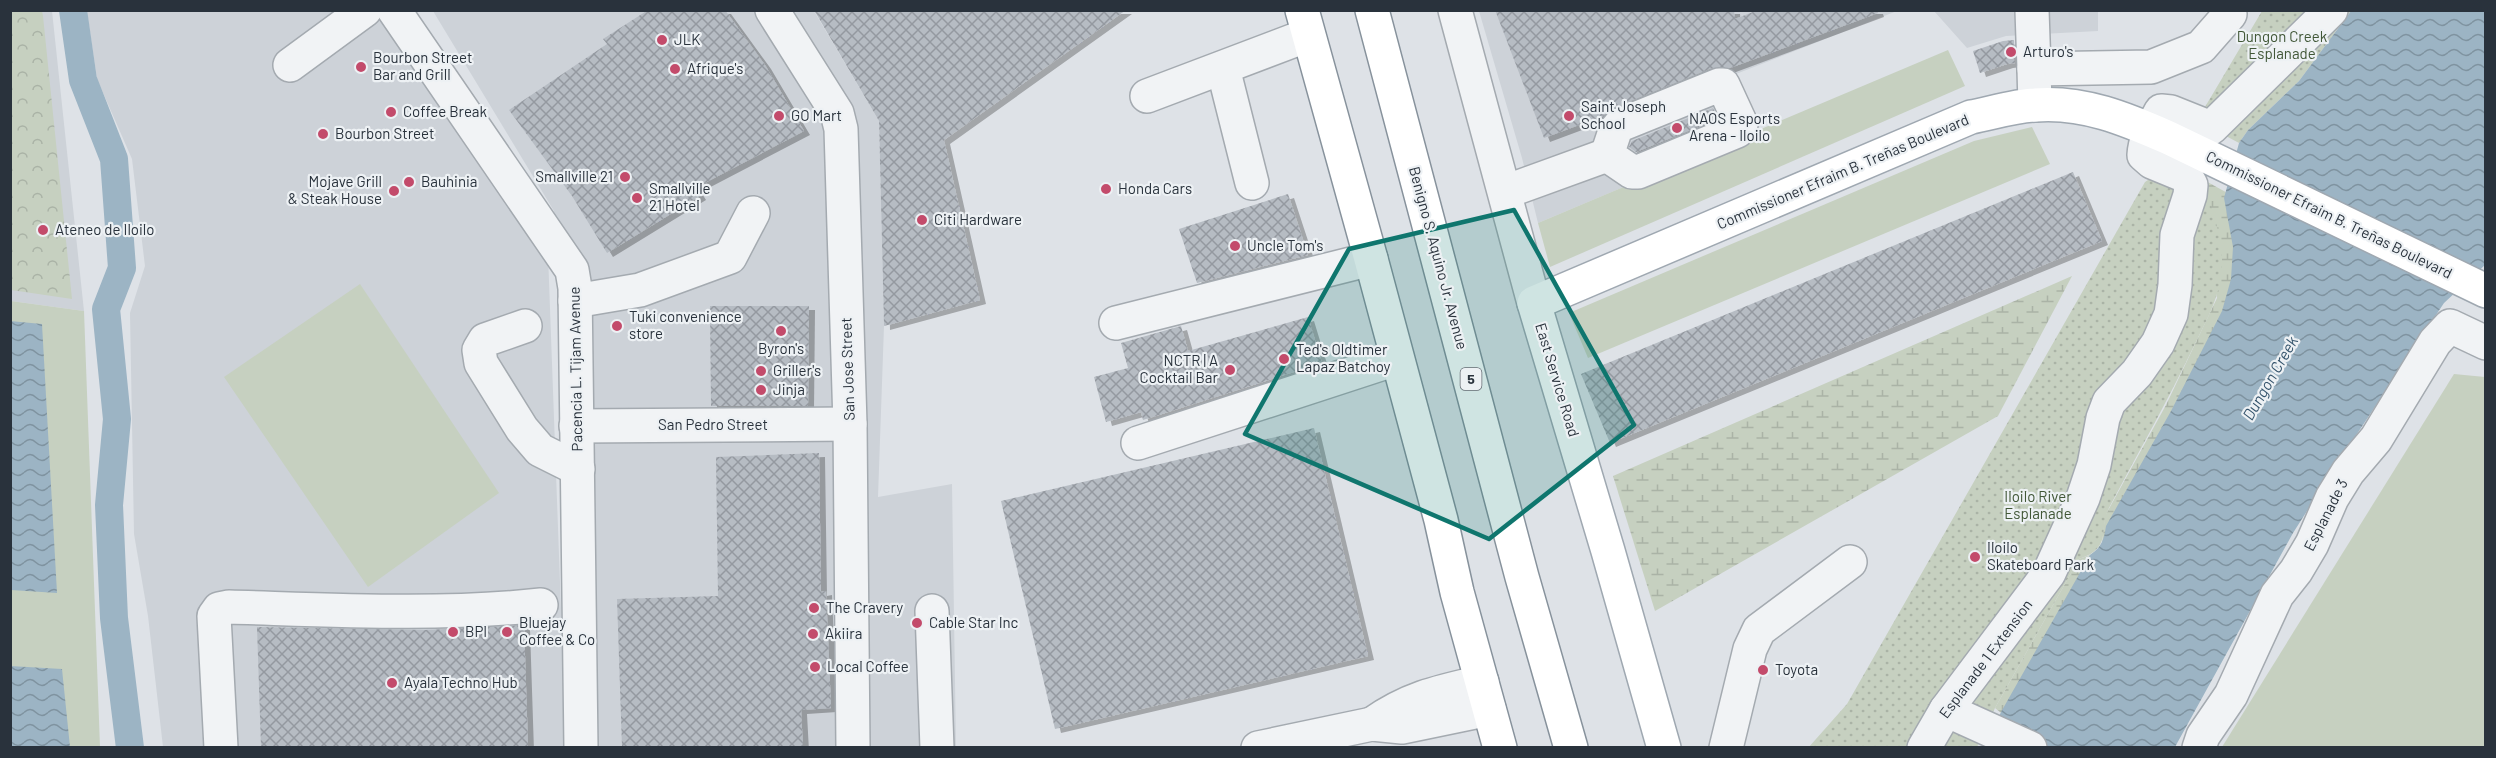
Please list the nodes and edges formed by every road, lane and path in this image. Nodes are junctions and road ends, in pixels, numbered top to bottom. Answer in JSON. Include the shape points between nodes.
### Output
{"nodes":[{"id":1,"x":365,"y":10,"type":"edge"},
{"id":2,"x":394,"y":10,"type":"edge"},
{"id":3,"x":772,"y":10,"type":"edge"},
{"id":4,"x":1372,"y":10,"type":"edge"},
{"id":5,"x":1455,"y":10,"type":"edge"},
{"id":6,"x":2032,"y":10,"type":"edge"},
{"id":7,"x":2331,"y":10,"type":"edge"},
{"id":8,"x":2230,"y":15,"type":"dead end"},
{"id":9,"x":1305,"y":23,"type":"edge"},
{"id":10,"x":290,"y":65,"type":"dead end"},
{"id":11,"x":1222,"y":68,"type":"junction"},
{"id":12,"x":2034,"y":69,"type":"junction"},
{"id":13,"x":1147,"y":96,"type":"dead end"},
{"id":14,"x":2035,"y":105,"type":"junction"},
{"id":15,"x":2159,"y":134,"type":"junction"},
{"id":16,"x":1607,"y":155,"type":"dead end"},
{"id":17,"x":1252,"y":183,"type":"dead end"},
{"id":18,"x":1505,"y":192,"type":"junction"},
{"id":19,"x":753,"y":213,"type":"dead end"},
{"id":20,"x":1371,"y":259,"type":"junction"},
{"id":21,"x":2486,"y":291,"type":"edge"},
{"id":22,"x":576,"y":301,"type":"junction"},
{"id":23,"x":1534,"y":303,"type":"junction"},
{"id":24,"x":1116,"y":323,"type":"dead end"},
{"id":25,"x":525,"y":326,"type":"dead end"},
{"id":26,"x":2486,"y":343,"type":"edge"},
{"id":27,"x":1396,"y":360,"type":"junction"},
{"id":28,"x":850,"y":424,"type":"junction"},
{"id":29,"x":576,"y":426,"type":"junction"},
{"id":30,"x":1138,"y":444,"type":"dead end"},
{"id":31,"x":578,"y":468,"type":"junction"},
{"id":32,"x":1850,"y":562,"type":"dead end"},
{"id":33,"x":542,"y":605,"type":"dead end"},
{"id":34,"x":932,"y":611,"type":"dead end"},
{"id":35,"x":1486,"y":696,"type":"junction"},
{"id":36,"x":1946,"y":710,"type":"junction"},
{"id":37,"x":221,"y":747,"type":"edge"},
{"id":38,"x":581,"y":747,"type":"edge"},
{"id":39,"x":853,"y":747,"type":"edge"},
{"id":40,"x":937,"y":747,"type":"edge"},
{"id":41,"x":1258,"y":747,"type":"edge"},
{"id":42,"x":1500,"y":747,"type":"edge"},
{"id":43,"x":1571,"y":747,"type":"edge"},
{"id":44,"x":1664,"y":747,"type":"edge"},
{"id":45,"x":1726,"y":747,"type":"edge"},
{"id":46,"x":1924,"y":747,"type":"edge"},
{"id":47,"x":2030,"y":747,"type":"edge"},
{"id":48,"x":2199,"y":747,"type":"edge"}],
"edges":[{"from":1,"to":10,"type":"street"},
{"from":2,"to":22,"type":"street","name":"Pacencia L. Tijam Avenue","via":[[564,255],[572,270]]},
{"from":3,"to":28,"type":"street","name":"San Jose Street","via":[[837,113],[841,129]]},
{"from":4,"to":43,"type":"main road","name":"Benigno S. Aquino Jr. Avenue","number":"5"},
{"from":5,"to":18,"type":"street","name":"East Service Road"},
{"from":6,"to":12,"type":"street"},
{"from":7,"to":15,"type":"street","via":[[2211,128],[2161,111]]},
{"from":8,"to":12,"type":"street","via":[[2201,47],[2151,67]]},
{"from":9,"to":11,"type":"street"},
{"from":9,"to":20,"type":"main road"},
{"from":11,"to":13,"type":"street"},
{"from":11,"to":17,"type":"street"},
{"from":12,"to":14,"type":"street"},
{"from":14,"to":15,"type":"main road","name":"Commissioner Efraim B. Treñas Boulevard","via":[[2082,106]]},
{"from":14,"to":23,"type":"main road","name":"Commissioner Efraim B. Treñas Boulevard","via":[[1971,117]]},
{"from":15,"to":21,"type":"main road","name":"Commissioner Efraim B. Treñas Boulevard"},
{"from":15,"to":36,"type":"street","name":"Esplanade 1 Extension","via":[[2144,143],[2144,155],[2186,176],[2191,185],[2177,235],[2171,314],[2158,343],[2137,373],[2109,402],[2083,498],[2049,573]]},
{"from":16,"to":18,"type":"street"},
{"from":18,"to":23,"type":"street","name":"East Service Road"},
{"from":19,"to":22,"type":"street","via":[[730,257],[640,290]]},
{"from":20,"to":24,"type":"street"},
{"from":20,"to":27,"type":"main road"},
{"from":22,"to":29,"type":"street","name":"Pacencia L. Tijam Avenue"},
{"from":23,"to":44,"type":"main road","name":"East Service Road"},
{"from":25,"to":31,"type":"street","via":[[485,340],[479,350],[481,363],[522,429],[540,450]]},
{"from":26,"to":48,"type":"street","name":"Esplanade 3","via":[[2450,326],[2435,342],[2376,439],[2332,498],[2312,544],[2277,596],[2231,695]]},
{"from":27,"to":30,"type":"street"},
{"from":27,"to":35,"type":"main road"},
{"from":28,"to":29,"type":"street","name":"San Pedro Street"},
{"from":28,"to":39,"type":"street","name":"San Jose Street"},
{"from":29,"to":31,"type":"street","name":"Pacencia L. Tijam Avenue"},
{"from":31,"to":38,"type":"street","name":"Pacencia L. Tijam Avenue"},
{"from":32,"to":45,"type":"street","via":[[1759,630],[1750,649]]},
{"from":33,"to":37,"type":"street","via":[[407,610],[219,609],[213,616]]},
{"from":34,"to":40,"type":"street"},
{"from":35,"to":41,"type":"street","via":[[1422,696],[1372,724]]},
{"from":35,"to":42,"type":"main road"},
{"from":36,"to":46,"type":"street","name":"Esplanade 1 Extension"},
{"from":36,"to":47,"type":"street"}]}
